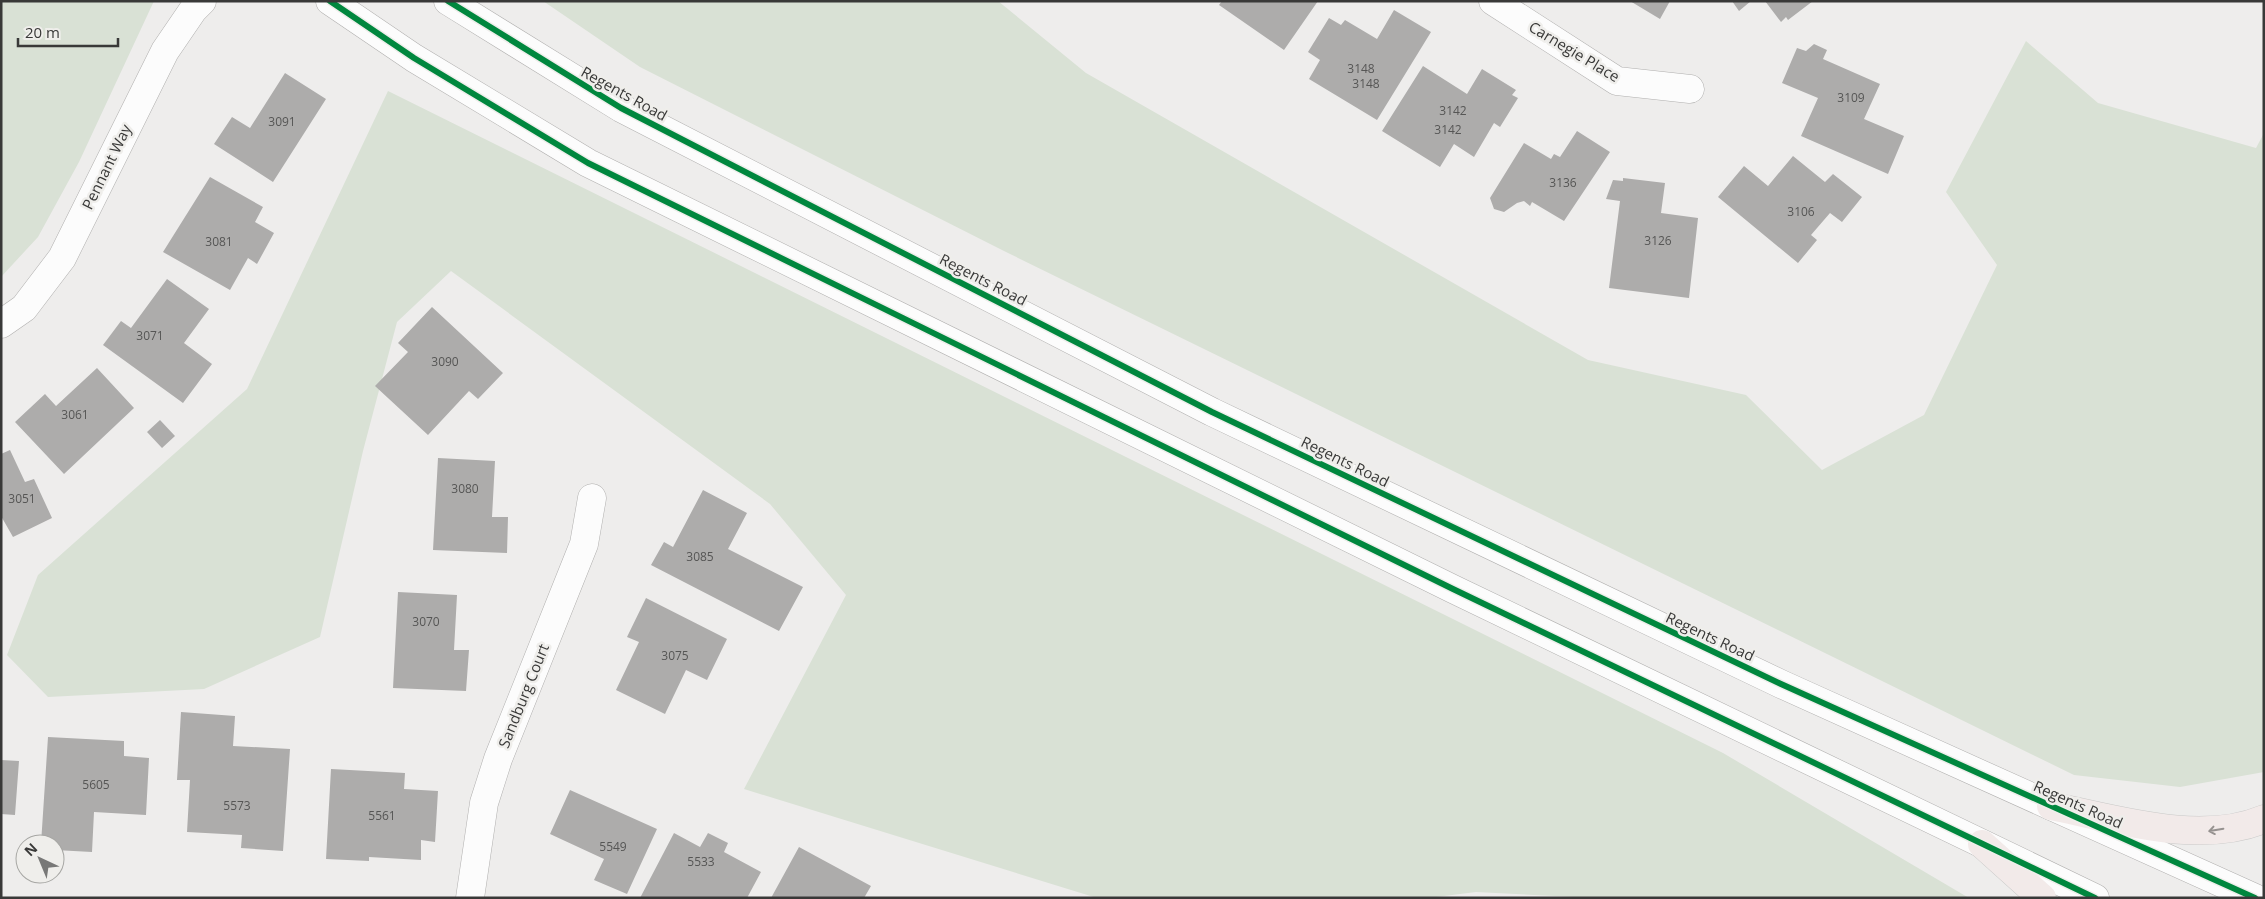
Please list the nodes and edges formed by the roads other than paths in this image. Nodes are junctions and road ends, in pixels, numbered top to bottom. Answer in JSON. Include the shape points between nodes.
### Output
{"nodes":[{"id":1,"x":202,"y":1,"type":"edge"},
{"id":2,"x":330,"y":1,"type":"edge"},
{"id":3,"x":448,"y":1,"type":"edge"},
{"id":4,"x":1493,"y":1,"type":"edge"},
{"id":5,"x":1690,"y":88,"type":"dead end"},
{"id":6,"x":1,"y":324,"type":"edge"},
{"id":7,"x":592,"y":498,"type":"dead end"},
{"id":8,"x":2051,"y":806,"type":"junction"},
{"id":9,"x":2264,"y":819,"type":"edge"},
{"id":10,"x":1982,"y":844,"type":"junction"},
{"id":11,"x":470,"y":898,"type":"edge"},
{"id":12,"x":2042,"y":898,"type":"edge"},
{"id":13,"x":2095,"y":898,"type":"edge"},
{"id":14,"x":2255,"y":898,"type":"edge"}],
"edges":[{"from":1,"to":6,"type":"main road","name":"Pennant Way","via":[[165,51],[62,258],[24,308]]},
{"from":2,"to":10,"type":"main road","via":[[414,58],[588,163],[1453,589]]},
{"from":3,"to":8,"type":"main road","name":"Regents Road","via":[[620,108],[1212,412],[1780,684]]},
{"from":4,"to":5,"type":"main road","name":"Carnegie Place","via":[[1617,81]]},
{"from":7,"to":11,"type":"main road","name":"Sandburg Court","via":[[584,544],[498,759],[484,803]]},
{"from":9,"to":8,"type":"highway","one_way":true,"via":[[2254,824],[2207,832],[2169,829]]},
{"from":8,"to":14,"type":"main road","name":"Regents Road"},
{"from":10,"to":12,"type":"highway"},
{"from":10,"to":13,"type":"main road"}]}
